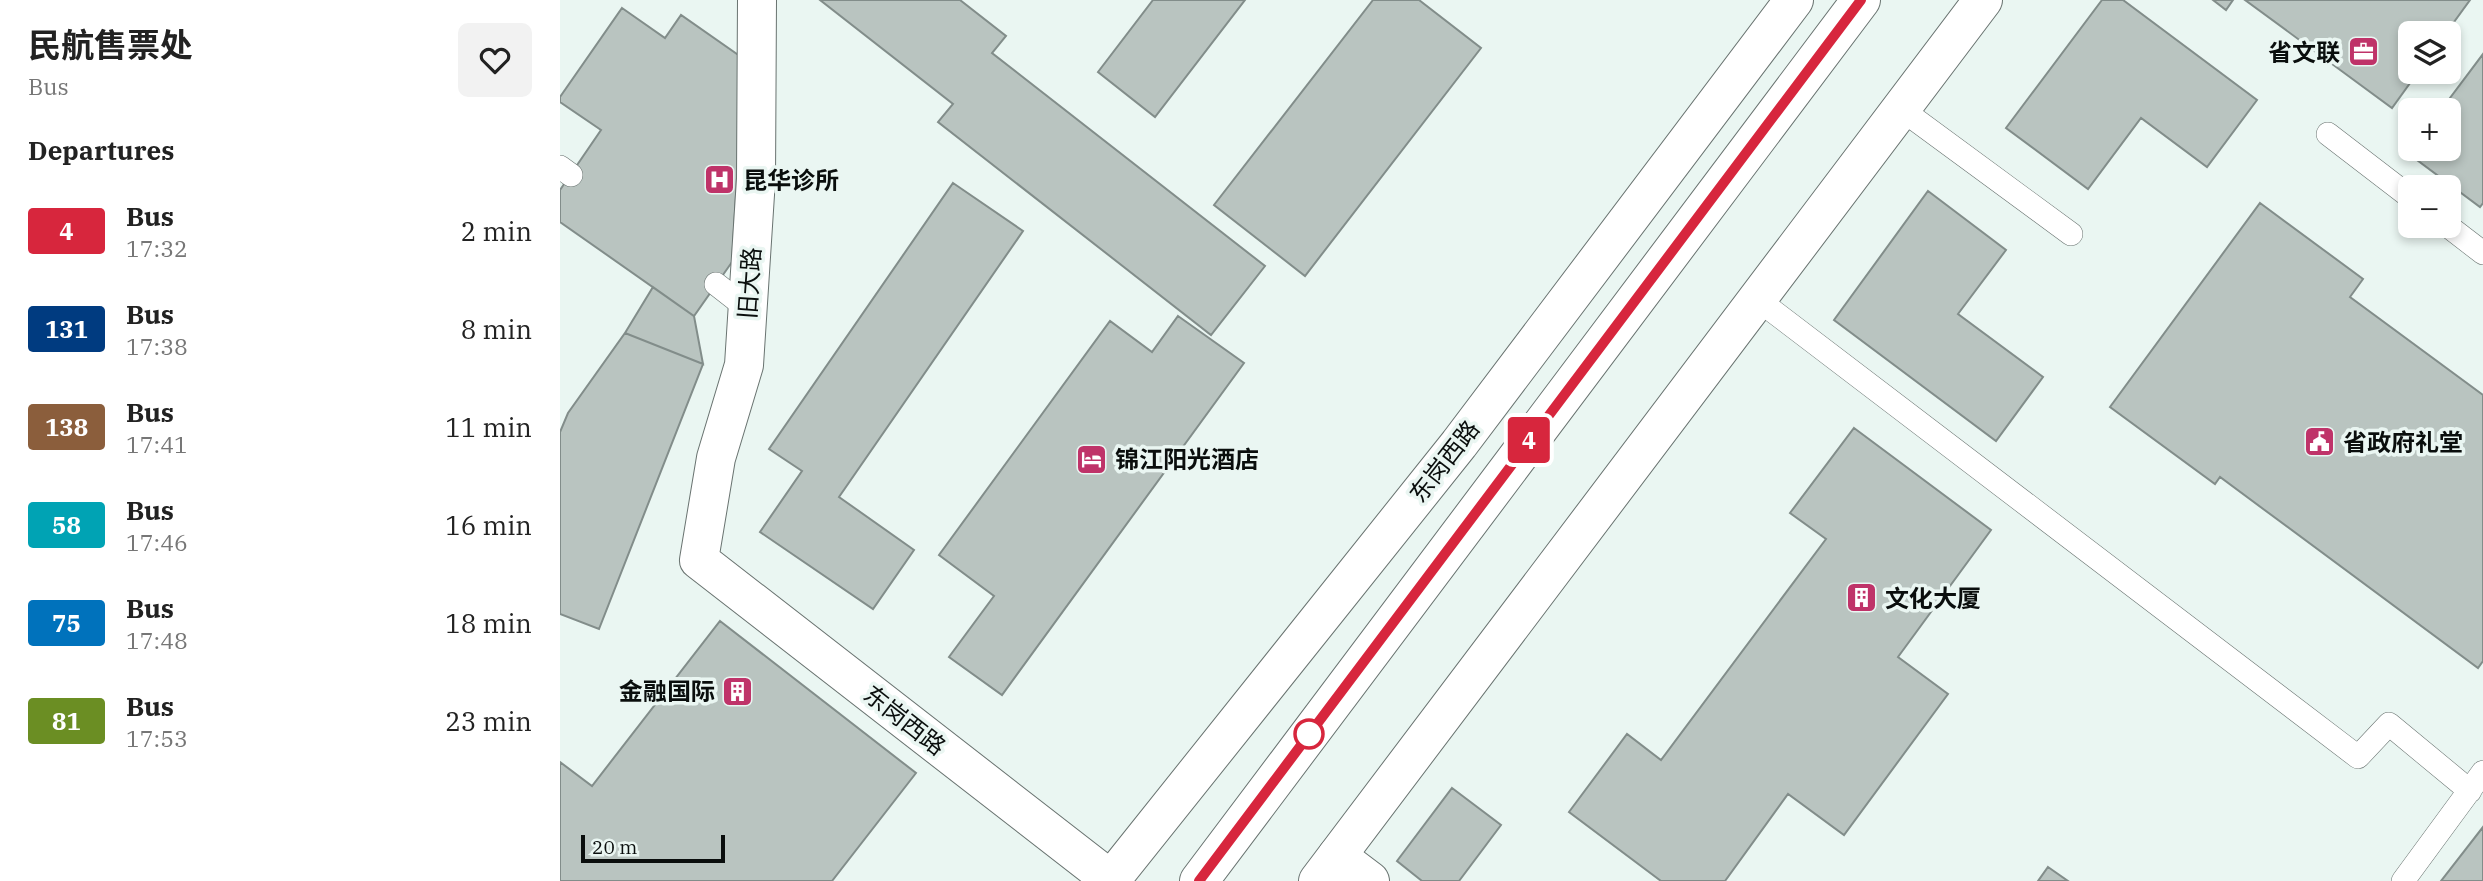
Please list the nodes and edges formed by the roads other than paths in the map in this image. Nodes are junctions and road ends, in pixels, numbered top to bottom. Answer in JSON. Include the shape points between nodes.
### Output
{"nodes":[{"id":1,"x":757,"y":0,"type":"edge"},
{"id":2,"x":1794,"y":0,"type":"edge"},
{"id":3,"x":1861,"y":0,"type":"edge"},
{"id":4,"x":1983,"y":0,"type":"edge"},
{"id":5,"x":1901,"y":108,"type":"junction"},
{"id":6,"x":2328,"y":134,"type":"dead end"},
{"id":7,"x":2398,"y":188,"type":"edge"},
{"id":8,"x":2071,"y":234,"type":"dead end"},
{"id":9,"x":2461,"y":236,"type":"edge"},
{"id":10,"x":2483,"y":253,"type":"edge"},
{"id":11,"x":716,"y":284,"type":"dead end"},
{"id":12,"x":1757,"y":299,"type":"junction"},
{"id":13,"x":748,"y":309,"type":"junction"},
{"id":14,"x":699,"y":560,"type":"joint"},
{"id":15,"x":2476,"y":782,"type":"edge"},
{"id":16,"x":1328,"y":869,"type":"edge"},
{"id":17,"x":1110,"y":881,"type":"edge"},
{"id":18,"x":1199,"y":881,"type":"edge"},
{"id":19,"x":1370,"y":881,"type":"edge"},
{"id":20,"x":2403,"y":881,"type":"edge"}],
"edges":[{"from":1,"to":13,"type":"street","name":"旧大路","via":[[756,179]]},
{"from":2,"to":17,"type":"street","name":"东岗西路","via":[[1459,444]]},
{"from":3,"to":18,"type":"street"},
{"from":4,"to":5,"type":"street"},
{"from":5,"to":8,"type":"lane"},
{"from":5,"to":12,"type":"street"},
{"from":6,"to":7,"type":"lane"},
{"from":9,"to":10,"type":"lane"},
{"from":11,"to":13,"type":"lane"},
{"from":12,"to":15,"type":"lane","via":[[2358,757],[2389,724]]},
{"from":12,"to":16,"type":"street"},
{"from":13,"to":14,"type":"street","name":"旧大路","via":[[744,365],[716,458]]},
{"from":14,"to":17,"type":"street","name":"东岗西路"},
{"from":15,"to":20,"type":"lane"},
{"from":16,"to":19,"type":"street"}]}
